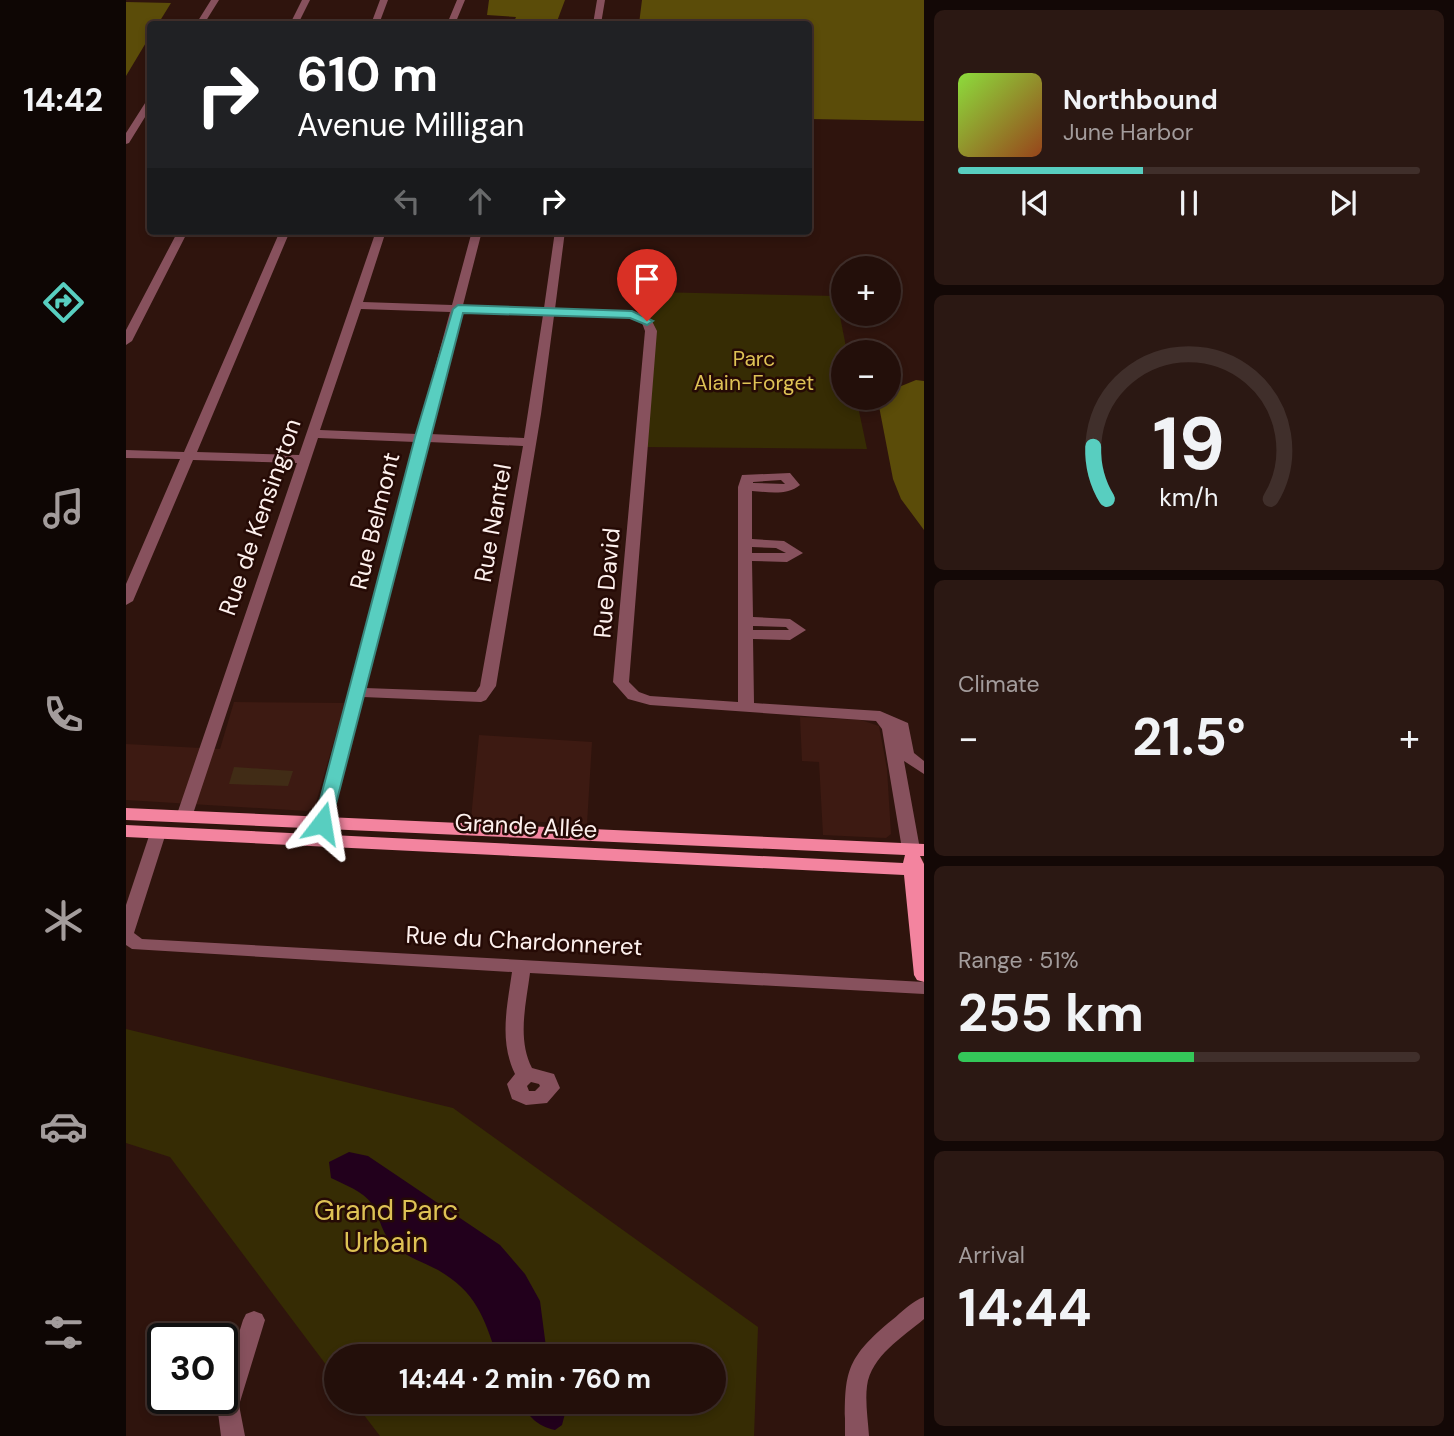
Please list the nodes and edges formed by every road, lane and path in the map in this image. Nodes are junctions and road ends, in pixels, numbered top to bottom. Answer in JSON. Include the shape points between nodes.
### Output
{"nodes":[{"id":1,"x":215,"y":0,"type":"edge"},
{"id":2,"x":306,"y":0,"type":"edge"},
{"id":3,"x":384,"y":0,"type":"edge"},
{"id":4,"x":461,"y":0,"type":"edge"},
{"id":5,"x":601,"y":0,"type":"edge"},
{"id":6,"x":202,"y":21,"type":"edge"},
{"id":7,"x":296,"y":21,"type":"edge"},
{"id":8,"x":375,"y":21,"type":"edge"},
{"id":9,"x":453,"y":21,"type":"edge"},
{"id":10,"x":598,"y":21,"type":"edge"},
{"id":11,"x":146,"y":111,"type":"edge"},
{"id":12,"x":126,"y":117,"type":"edge"},
{"id":13,"x":126,"y":141,"type":"edge"},
{"id":14,"x":181,"y":235,"type":"edge"},
{"id":15,"x":283,"y":235,"type":"edge"},
{"id":16,"x":381,"y":235,"type":"edge"},
{"id":17,"x":476,"y":235,"type":"edge"},
{"id":18,"x":559,"y":235,"type":"edge"},
{"id":19,"x":356,"y":306,"type":"junction"},
{"id":20,"x":458,"y":309,"type":"junction"},
{"id":21,"x":548,"y":312,"type":"junction"},
{"id":22,"x":126,"y":341,"type":"edge"},
{"id":23,"x":312,"y":435,"type":"junction"},
{"id":24,"x":422,"y":437,"type":"junction"},
{"id":25,"x":530,"y":442,"type":"junction"},
{"id":26,"x":126,"y":454,"type":"edge"},
{"id":27,"x":188,"y":456,"type":"junction"},
{"id":28,"x":303,"y":459,"type":"junction"},
{"id":29,"x":746,"y":487,"type":"dead end"},
{"id":30,"x":126,"y":601,"type":"edge"},
{"id":31,"x":355,"y":692,"type":"junction"},
{"id":32,"x":746,"y":709,"type":"junction"},
{"id":33,"x":880,"y":716,"type":"junction"},
{"id":34,"x":924,"y":769,"type":"edge"},
{"id":35,"x":126,"y":814,"type":"edge"},
{"id":36,"x":184,"y":817,"type":"junction"},
{"id":37,"x":322,"y":823,"type":"junction"},
{"id":38,"x":126,"y":831,"type":"edge"},
{"id":39,"x":158,"y":833,"type":"junction"},
{"id":40,"x":917,"y":849,"type":"edge"},
{"id":41,"x":918,"y":869,"type":"edge"},
{"id":42,"x":126,"y":934,"type":"edge"},
{"id":43,"x":522,"y":965,"type":"junction"},
{"id":44,"x":924,"y":975,"type":"edge"},
{"id":45,"x":924,"y":988,"type":"edge"},
{"id":46,"x":526,"y":1076,"type":"dead end"},
{"id":47,"x":924,"y":1306,"type":"edge"},
{"id":48,"x":254,"y":1320,"type":"dead end"},
{"id":49,"x":233,"y":1436,"type":"edge"},
{"id":50,"x":857,"y":1436,"type":"edge"}],
"edges":[{"from":1,"to":6,"type":"street"},
{"from":2,"to":7,"type":"street"},
{"from":3,"to":8,"type":"street"},
{"from":4,"to":9,"type":"street"},
{"from":5,"to":10,"type":"street"},
{"from":11,"to":12,"type":"street"},
{"from":11,"to":13,"type":"street"},
{"from":14,"to":22,"type":"street"},
{"from":15,"to":27,"type":"street"},
{"from":16,"to":19,"type":"street","name":"Rue de Kensington"},
{"from":17,"to":20,"type":"street","name":"Rue Belmont"},
{"from":18,"to":21,"type":"street","name":"Rue Nantel"},
{"from":19,"to":20,"type":"street"},
{"from":19,"to":23,"type":"street","name":"Rue de Kensington"},
{"from":20,"to":21,"type":"street"},
{"from":20,"to":24,"type":"street","name":"Rue Belmont"},
{"from":21,"to":25,"type":"street","name":"Rue Nantel"},
{"from":21,"to":32,"type":"street","name":"Rue David","via":[[632,315],[647,321],[651,331],[621,682],[626,692],[639,699]]},
{"from":23,"to":24,"type":"street"},
{"from":23,"to":28,"type":"street","name":"Rue de Kensington"},
{"from":24,"to":25,"type":"street"},
{"from":24,"to":31,"type":"street","name":"Rue Belmont"},
{"from":25,"to":31,"type":"street","name":"Rue Nantel","via":[[488,687],[481,696],[462,697]]},
{"from":26,"to":27,"type":"street"},
{"from":27,"to":28,"type":"street"},
{"from":27,"to":30,"type":"street"},
{"from":28,"to":36,"type":"street","name":"Rue de Kensington"},
{"from":29,"to":32,"type":"street"},
{"from":31,"to":37,"type":"street","name":"Rue Belmont"},
{"from":32,"to":33,"type":"street","name":"Rue David"},
{"from":33,"to":34,"type":"street","via":[[902,726],[906,755]]},
{"from":33,"to":40,"type":"street","via":[[890,728]]},
{"from":35,"to":36,"type":"main road","name":"Grande Allée"},
{"from":36,"to":37,"type":"main road","name":"Grande Allée"},
{"from":37,"to":40,"type":"main road","name":"Grande Allée"},
{"from":38,"to":39,"type":"main road","name":"Grande Allée"},
{"from":39,"to":41,"type":"main road","name":"Grande Allée"},
{"from":39,"to":42,"type":"street","name":"Rue du Chardonneret"},
{"from":40,"to":41,"type":"main road"},
{"from":41,"to":44,"type":"main road"},
{"from":42,"to":43,"type":"street","name":"Rue du Chardonneret","via":[[138,945]]},
{"from":43,"to":45,"type":"street","name":"Rue du Chardonneret"},
{"from":43,"to":46,"type":"street","via":[[513,1040]]},
{"from":47,"to":50,"type":"street","via":[[860,1368]]},
{"from":48,"to":49,"type":"street","via":[[228,1405]]}]}
